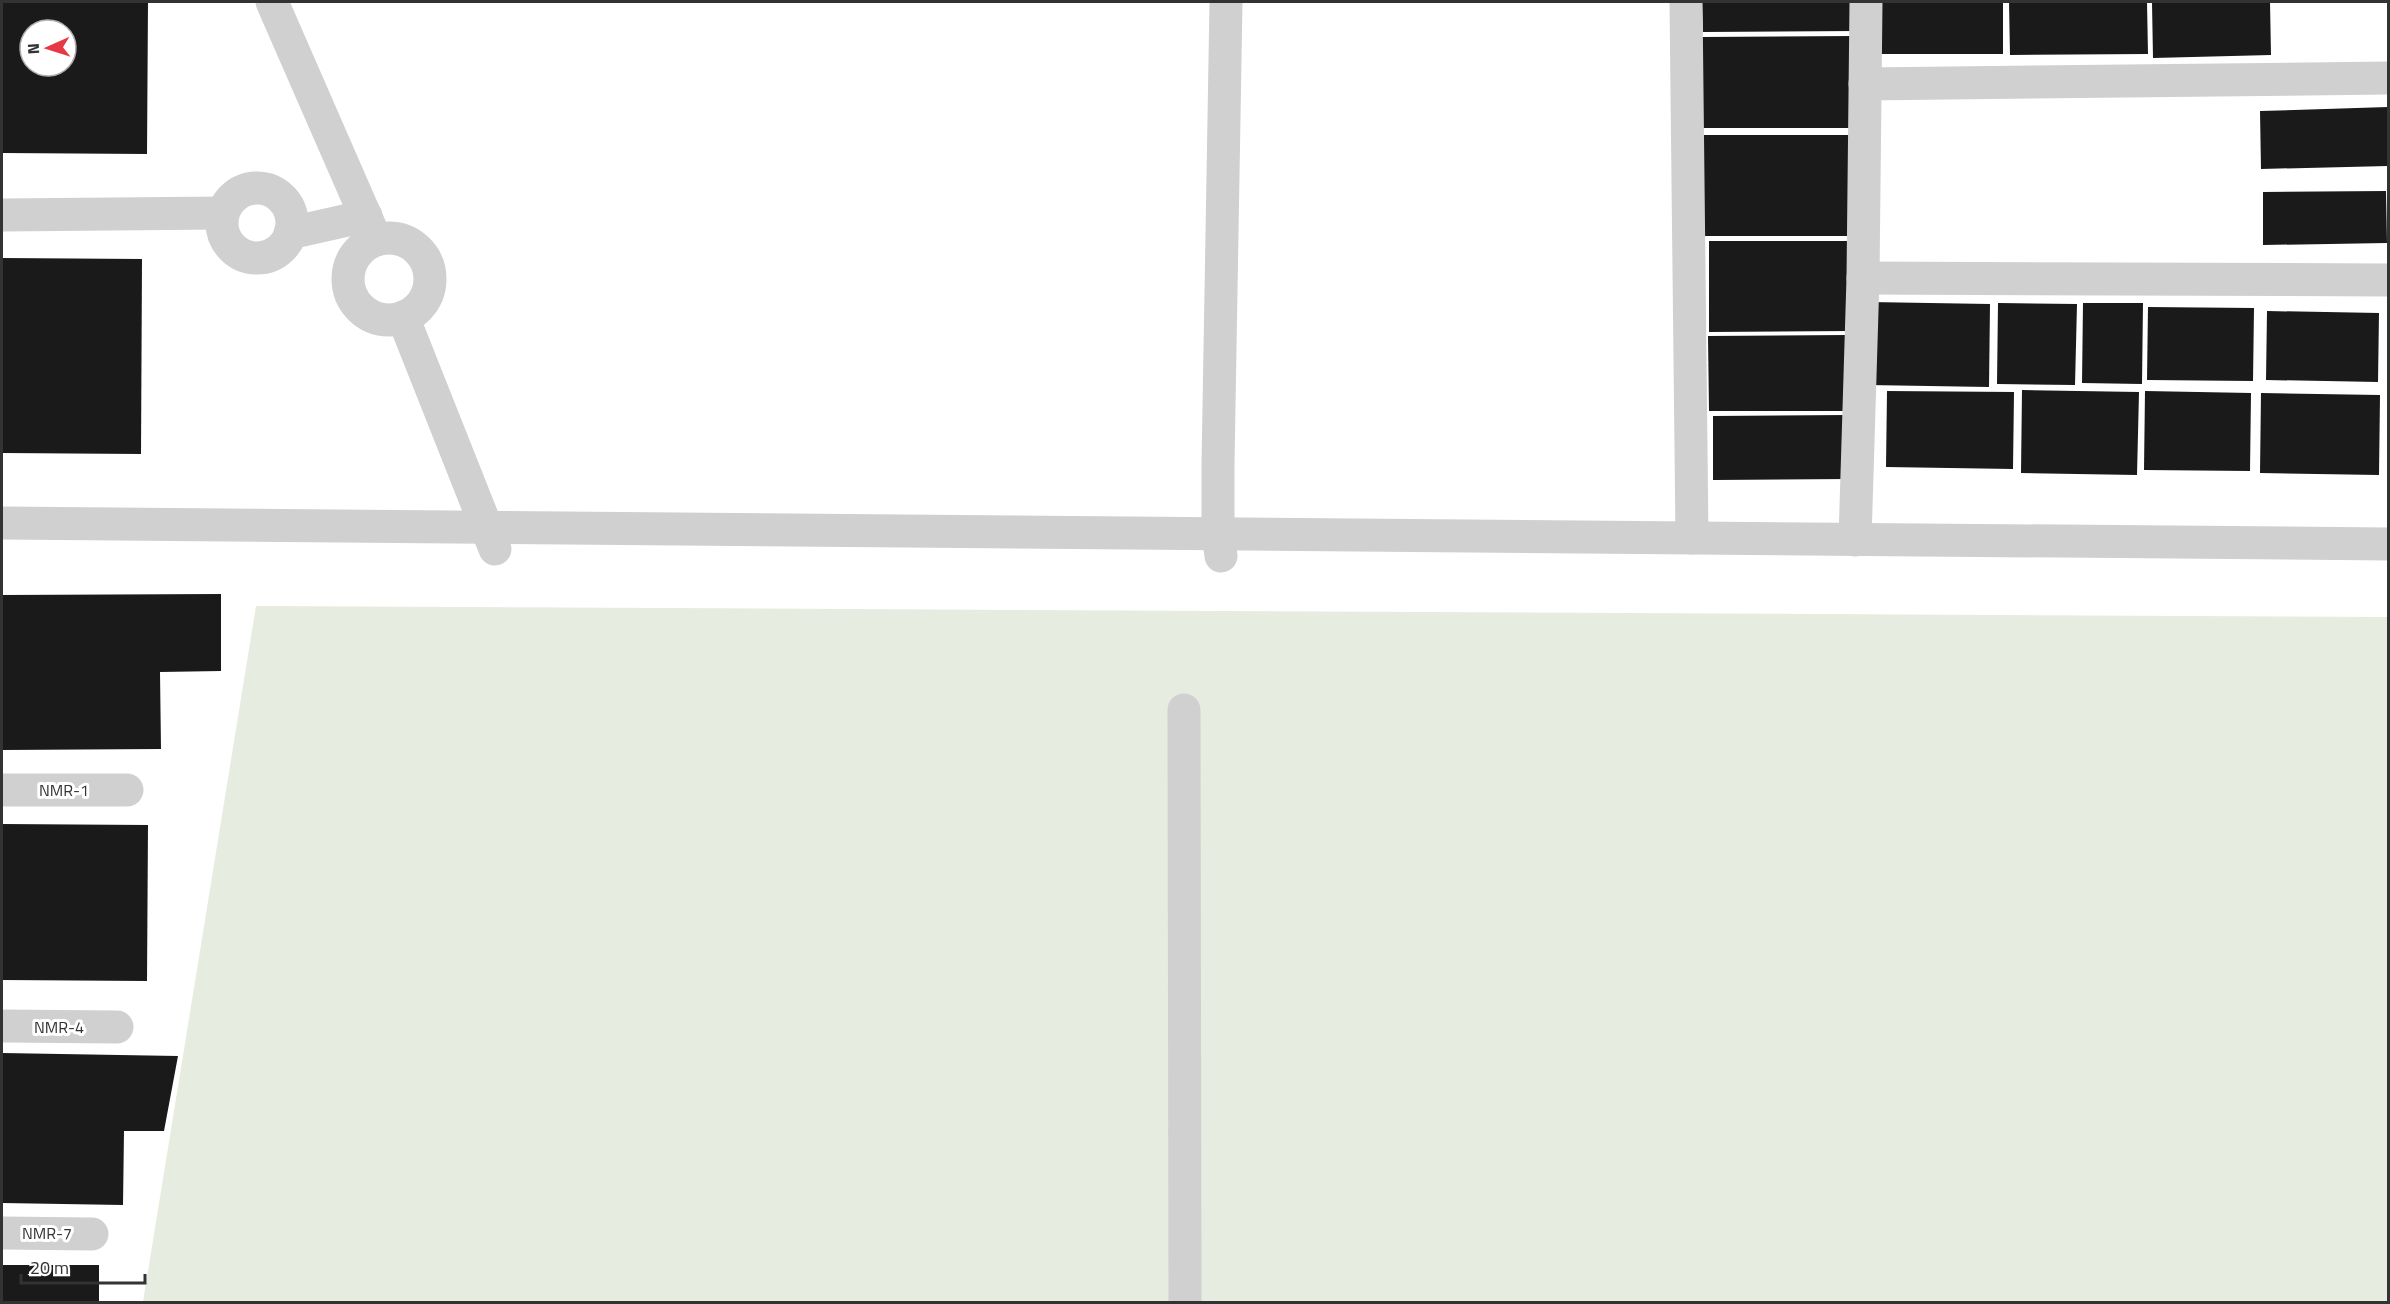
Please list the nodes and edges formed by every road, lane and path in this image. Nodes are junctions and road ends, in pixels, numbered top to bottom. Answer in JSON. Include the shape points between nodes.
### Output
{"nodes":[{"id":1,"x":272,"y":2,"type":"edge"},
{"id":2,"x":1226,"y":2,"type":"edge"},
{"id":3,"x":1686,"y":2,"type":"edge"},
{"id":4,"x":1866,"y":2,"type":"edge"},
{"id":5,"x":2388,"y":78,"type":"edge"},
{"id":6,"x":1865,"y":84,"type":"junction"},
{"id":7,"x":223,"y":213,"type":"junction"},
{"id":8,"x":2,"y":215,"type":"edge"},
{"id":9,"x":371,"y":228,"type":"junction"},
{"id":10,"x":290,"y":233,"type":"junction"},
{"id":11,"x":1863,"y":278,"type":"junction"},
{"id":12,"x":2388,"y":280,"type":"edge"},
{"id":13,"x":403,"y":317,"type":"junction"},
{"id":14,"x":2,"y":523,"type":"edge"},
{"id":15,"x":491,"y":538,"type":"junction"},
{"id":16,"x":1692,"y":538,"type":"junction"},
{"id":17,"x":1855,"y":540,"type":"junction"},
{"id":18,"x":2,"y":544,"type":"edge"},
{"id":19,"x":2388,"y":544,"type":"edge"},
{"id":20,"x":1220,"y":545,"type":"junction"},
{"id":21,"x":2388,"y":566,"type":"edge"},
{"id":22,"x":1184,"y":710,"type":"dead end"},
{"id":23,"x":2,"y":790,"type":"edge"},
{"id":24,"x":126,"y":790,"type":"dead end"},
{"id":25,"x":2,"y":1026,"type":"edge"},
{"id":26,"x":117,"y":1027,"type":"dead end"},
{"id":27,"x":2,"y":1233,"type":"edge"},
{"id":28,"x":92,"y":1234,"type":"dead end"},
{"id":29,"x":1185,"y":1302,"type":"edge"}],
"edges":[{"from":1,"to":9,"type":"street"},
{"from":2,"to":20,"type":"street"},
{"from":3,"to":16,"type":"street"},
{"from":4,"to":6,"type":"street"},
{"from":5,"to":6,"type":"street"},
{"from":6,"to":11,"type":"street"},
{"from":7,"to":8,"type":"street"},
{"from":7,"to":10,"type":"street","via":[[226,240],[247,256],[273,254]]},
{"from":7,"to":10,"type":"street","via":[[240,192],[266,189],[287,206]]},
{"from":9,"to":10,"type":"street"},
{"from":9,"to":13,"type":"street","via":[[348,276],[350,292],[372,316],[387,320]]},
{"from":9,"to":13,"type":"street","via":[[407,241],[420,251],[428,265],[427,297]]},
{"from":11,"to":12,"type":"street"},
{"from":11,"to":17,"type":"street"},
{"from":13,"to":15,"type":"street"},
{"from":14,"to":15,"type":"street"},
{"from":15,"to":18,"type":"street"},
{"from":15,"to":20,"type":"street"},
{"from":16,"to":17,"type":"street"},
{"from":16,"to":20,"type":"street"},
{"from":17,"to":19,"type":"street"},
{"from":20,"to":21,"type":"street"},
{"from":22,"to":29,"type":"street"},
{"from":23,"to":24,"type":"street","name":"NMR-1"},
{"from":25,"to":26,"type":"street","name":"NMR-4"},
{"from":27,"to":28,"type":"street","name":"NMR-7"}]}
